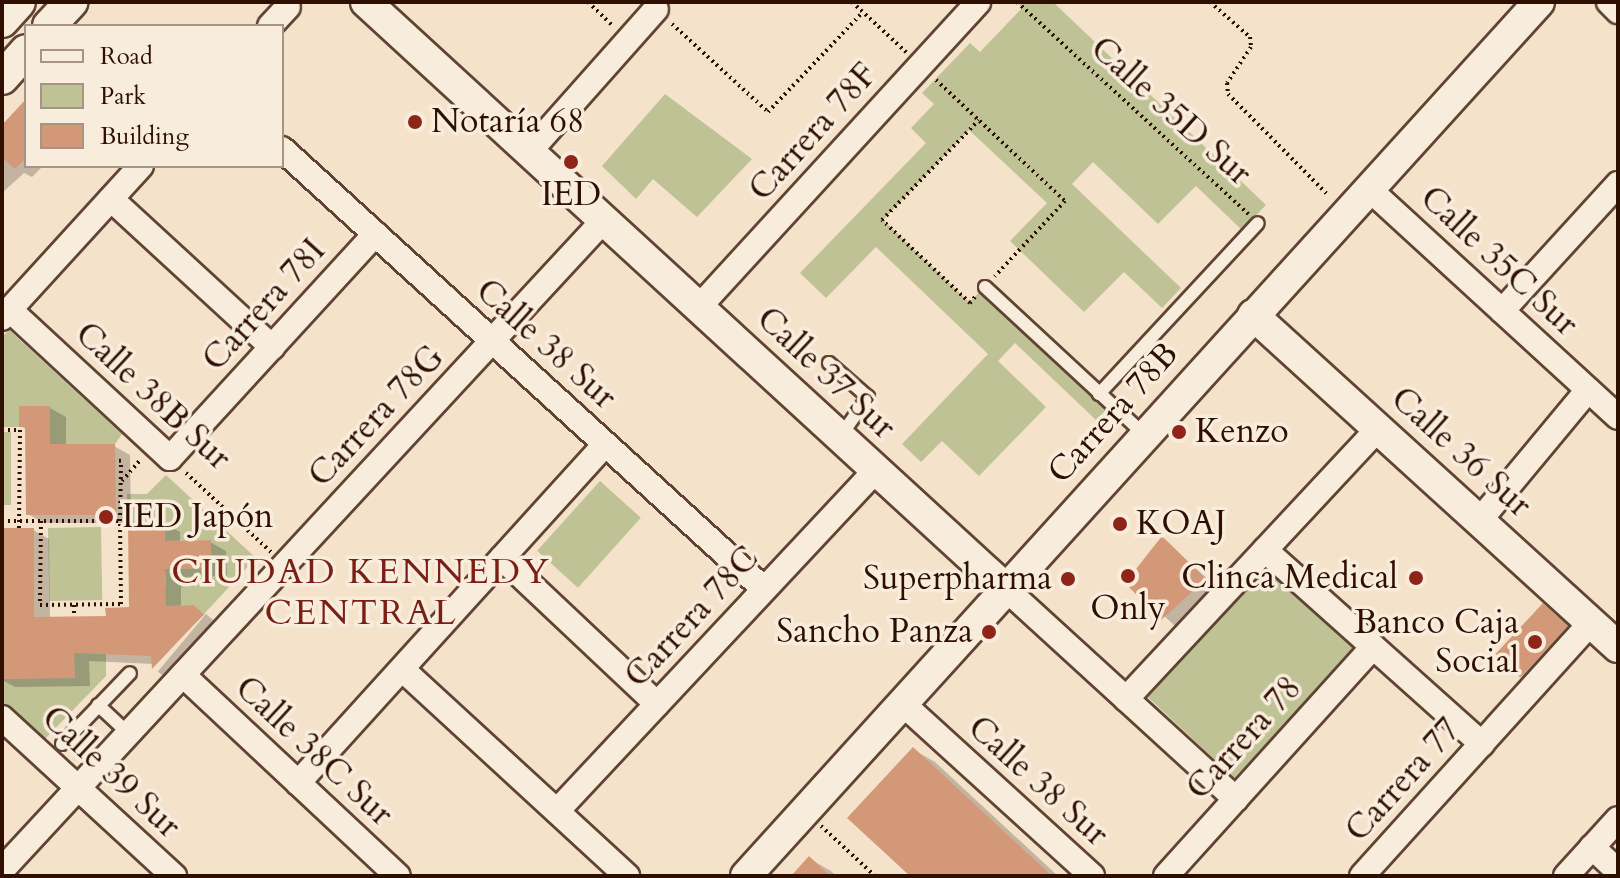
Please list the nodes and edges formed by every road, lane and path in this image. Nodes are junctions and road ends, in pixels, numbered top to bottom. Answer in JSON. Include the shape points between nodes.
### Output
{"nodes":[{"id":1,"x":19,"y":2,"type":"edge"},
{"id":2,"x":71,"y":2,"type":"edge"},
{"id":3,"x":366,"y":2,"type":"edge"},
{"id":4,"x":588,"y":2,"type":"edge"},
{"id":5,"x":852,"y":2,"type":"edge"},
{"id":6,"x":978,"y":2,"type":"edge"},
{"id":7,"x":1017,"y":2,"type":"edge"},
{"id":8,"x":1210,"y":2,"type":"edge"},
{"id":9,"x":1539,"y":2,"type":"edge"},
{"id":10,"x":1609,"y":2,"type":"edge"},
{"id":11,"x":288,"y":7,"type":"dead end"},
{"id":12,"x":656,"y":9,"type":"joint"},
{"id":13,"x":1618,"y":11,"type":"edge"},
{"id":14,"x":863,"y":12,"type":"junction"},
{"id":15,"x":2,"y":21,"type":"edge"},
{"id":16,"x":51,"y":24,"type":"edge"},
{"id":17,"x":272,"y":24,"type":"edge"},
{"id":18,"x":628,"y":40,"type":"junction"},
{"id":19,"x":24,"y":53,"type":"edge"},
{"id":20,"x":920,"y":64,"type":"junction"},
{"id":21,"x":2,"y":78,"type":"edge"},
{"id":22,"x":979,"y":120,"type":"junction"},
{"id":23,"x":284,"y":151,"type":"edge"},
{"id":24,"x":529,"y":152,"type":"junction"},
{"id":25,"x":139,"y":168,"type":"edge"},
{"id":26,"x":1368,"y":188,"type":"junction"},
{"id":27,"x":1327,"y":194,"type":"dead end"},
{"id":28,"x":111,"y":199,"type":"junction"},
{"id":29,"x":1613,"y":201,"type":"edge"},
{"id":30,"x":604,"y":220,"type":"junction"},
{"id":31,"x":1258,"y":223,"type":"joint"},
{"id":32,"x":375,"y":234,"type":"junction"},
{"id":33,"x":985,"y":287,"type":"junction"},
{"id":34,"x":699,"y":307,"type":"junction"},
{"id":35,"x":1502,"y":311,"type":"junction"},
{"id":36,"x":6,"y":314,"type":"edge"},
{"id":37,"x":1253,"y":315,"type":"junction"},
{"id":38,"x":492,"y":341,"type":"junction"},
{"id":39,"x":272,"y":347,"type":"junction"},
{"id":40,"x":829,"y":363,"type":"dead end"},
{"id":41,"x":1588,"y":390,"type":"junction"},
{"id":42,"x":1099,"y":394,"type":"junction"},
{"id":43,"x":1618,"y":417,"type":"edge"},
{"id":44,"x":1378,"y":429,"type":"junction"},
{"id":45,"x":2,"y":430,"type":"edge"},
{"id":46,"x":1145,"y":435,"type":"junction"},
{"id":47,"x":840,"y":437,"type":"junction"},
{"id":48,"x":605,"y":444,"type":"junction"},
{"id":49,"x":158,"y":455,"type":"junction"},
{"id":50,"x":115,"y":460,"type":"dead end"},
{"id":51,"x":876,"y":470,"type":"junction"},
{"id":52,"x":26,"y":480,"type":"dead end"},
{"id":53,"x":19,"y":481,"type":"junction"},
{"id":54,"x":120,"y":482,"type":"junction"},
{"id":55,"x":1480,"y":520,"type":"junction"},
{"id":56,"x":2,"y":521,"type":"edge"},
{"id":57,"x":19,"y":521,"type":"junction"},
{"id":58,"x":41,"y":521,"type":"junction"},
{"id":59,"x":120,"y":521,"type":"junction"},
{"id":60,"x":19,"y":528,"type":"dead end"},
{"id":61,"x":1265,"y":550,"type":"junction"},
{"id":62,"x":121,"y":557,"type":"junction"},
{"id":63,"x":129,"y":557,"type":"dead end"},
{"id":64,"x":502,"y":558,"type":"junction"},
{"id":65,"x":284,"y":565,"type":"junction"},
{"id":66,"x":764,"y":589,"type":"junction"},
{"id":67,"x":1007,"y":590,"type":"junction"},
{"id":68,"x":74,"y":605,"type":"junction"},
{"id":69,"x":74,"y":616,"type":"dead end"},
{"id":70,"x":1591,"y":623,"type":"junction"},
{"id":71,"x":1373,"y":647,"type":"junction"},
{"id":72,"x":1618,"y":647,"type":"edge"},
{"id":73,"x":402,"y":669,"type":"junction"},
{"id":74,"x":130,"y":673,"type":"dead end"},
{"id":75,"x":183,"y":675,"type":"junction"},
{"id":76,"x":1126,"y":699,"type":"junction"},
{"id":77,"x":902,"y":703,"type":"junction"},
{"id":78,"x":657,"y":704,"type":"junction"},
{"id":79,"x":98,"y":705,"type":"junction"},
{"id":80,"x":2,"y":718,"type":"edge"},
{"id":81,"x":129,"y":734,"type":"junction"},
{"id":82,"x":62,"y":744,"type":"dead end"},
{"id":83,"x":1482,"y":744,"type":"junction"},
{"id":84,"x":298,"y":783,"type":"junction"},
{"id":85,"x":78,"y":788,"type":"junction"},
{"id":86,"x":1236,"y":799,"type":"junction"},
{"id":87,"x":557,"y":811,"type":"junction"},
{"id":88,"x":1618,"y":819,"type":"edge"},
{"id":89,"x":816,"y":822,"type":"dead end"},
{"id":90,"x":1592,"y":847,"type":"junction"},
{"id":91,"x":2,"y":870,"type":"edge"},
{"id":92,"x":1618,"y":871,"type":"edge"},
{"id":93,"x":174,"y":876,"type":"edge"},
{"id":94,"x":398,"y":876,"type":"edge"},
{"id":95,"x":627,"y":876,"type":"edge"},
{"id":96,"x":746,"y":876,"type":"edge"},
{"id":97,"x":875,"y":876,"type":"edge"},
{"id":98,"x":1092,"y":876,"type":"edge"},
{"id":99,"x":1166,"y":876,"type":"edge"},
{"id":100,"x":1362,"y":876,"type":"edge"},
{"id":101,"x":1566,"y":876,"type":"edge"}],
"edges":[{"from":1,"to":15,"type":"main road"},
{"from":2,"to":16,"type":"main road"},
{"from":3,"to":24,"type":"street","name":"Calle 37 Sur"},
{"from":4,"to":18,"type":"path"},
{"from":5,"to":14,"type":"path"},
{"from":6,"to":20,"type":"street","name":"Carrera 78F"},
{"from":7,"to":31,"type":"path","name":"Calle 35D Sur"},
{"from":8,"to":27,"type":"path","via":[[1250,37],[1251,47],[1227,83],[1228,94]]},
{"from":9,"to":26,"type":"street","name":"Carrera 78B"},
{"from":10,"to":13,"type":"street"},
{"from":11,"to":17,"type":"street"},
{"from":12,"to":14,"type":"path","via":[[768,112]]},
{"from":12,"to":18,"type":"street"},
{"from":14,"to":20,"type":"path"},
{"from":18,"to":24,"type":"street"},
{"from":19,"to":21,"type":"main road"},
{"from":20,"to":22,"type":"path"},
{"from":20,"to":34,"type":"street","name":"Carrera 78F"},
{"from":22,"to":33,"type":"path","via":[[1065,201]]},
{"from":22,"to":33,"type":"path","via":[[882,220],[970,303]]},
{"from":23,"to":32,"type":"street","name":"Calle 38 Sur"},
{"from":24,"to":30,"type":"street","name":"Calle 37 Sur"},
{"from":25,"to":28,"type":"street"},
{"from":26,"to":35,"type":"street","name":"Calle 35C Sur"},
{"from":26,"to":37,"type":"street","name":"Carrera 78B"},
{"from":28,"to":36,"type":"street"},
{"from":28,"to":39,"type":"street"},
{"from":29,"to":35,"type":"street"},
{"from":30,"to":34,"type":"street","name":"Calle 37 Sur"},
{"from":30,"to":38,"type":"street","name":"Carrera 78G"},
{"from":31,"to":42,"type":"lane"},
{"from":32,"to":38,"type":"street","name":"Calle 38 Sur"},
{"from":32,"to":39,"type":"street","name":"Carrera 78I"},
{"from":33,"to":42,"type":"lane"},
{"from":34,"to":47,"type":"street","name":"Calle 37 Sur"},
{"from":35,"to":41,"type":"street","name":"Calle 35C Sur"},
{"from":36,"to":49,"type":"street","name":"Calle 38B Sur"},
{"from":37,"to":44,"type":"street","name":"Calle 36 Sur"},
{"from":37,"to":46,"type":"street","name":"Carrera 78B"},
{"from":38,"to":48,"type":"street","name":"Calle 38 Sur"},
{"from":38,"to":65,"type":"street","name":"Carrera 78G"},
{"from":39,"to":49,"type":"street","name":"Carrera 78I"},
{"from":40,"to":47,"type":"lane","via":[[868,397]]},
{"from":41,"to":43,"type":"street","name":"Calle 35C Sur"},
{"from":41,"to":55,"type":"street"},
{"from":42,"to":46,"type":"lane"},
{"from":44,"to":55,"type":"street","name":"Calle 36 Sur"},
{"from":44,"to":61,"type":"street"},
{"from":45,"to":53,"type":"path","via":[[20,430]]},
{"from":46,"to":67,"type":"street","name":"Carrera 78B"},
{"from":47,"to":51,"type":"street","name":"Calle 37 Sur"},
{"from":48,"to":64,"type":"street"},
{"from":48,"to":66,"type":"street","name":"Calle 38 Sur"},
{"from":49,"to":54,"type":"path"},
{"from":49,"to":65,"type":"path","name":"Calle 38B Sur"},
{"from":50,"to":54,"type":"path","via":[[121,461]]},
{"from":51,"to":66,"type":"street","name":"Carrera 78C"},
{"from":51,"to":67,"type":"street","name":"Calle 37 Sur"},
{"from":52,"to":53,"type":"path"},
{"from":53,"to":57,"type":"path"},
{"from":54,"to":59,"type":"path"},
{"from":55,"to":70,"type":"street","name":"Calle 36 Sur"},
{"from":56,"to":57,"type":"path"},
{"from":57,"to":58,"type":"path"},
{"from":57,"to":60,"type":"path"},
{"from":58,"to":59,"type":"path"},
{"from":58,"to":68,"type":"path","via":[[40,605]]},
{"from":59,"to":62,"type":"path"},
{"from":61,"to":71,"type":"street"},
{"from":61,"to":76,"type":"street"},
{"from":62,"to":63,"type":"path"},
{"from":62,"to":68,"type":"path","via":[[121,604]]},
{"from":64,"to":73,"type":"street"},
{"from":64,"to":78,"type":"street"},
{"from":65,"to":75,"type":"street","name":"Carrera 78G"},
{"from":66,"to":78,"type":"street","name":"Carrera 78C"},
{"from":67,"to":76,"type":"street","name":"Calle 37 Sur"},
{"from":67,"to":77,"type":"street","name":"Carrera 78B"},
{"from":68,"to":69,"type":"path"},
{"from":70,"to":72,"type":"street","name":"Calle 36 Sur"},
{"from":70,"to":83,"type":"street","name":"Carrera 77"},
{"from":71,"to":83,"type":"street"},
{"from":71,"to":86,"type":"street","name":"Carrera 78"},
{"from":73,"to":84,"type":"street"},
{"from":73,"to":87,"type":"street"},
{"from":74,"to":79,"type":"lane"},
{"from":75,"to":81,"type":"street","name":"Carrera 78G"},
{"from":75,"to":84,"type":"street","name":"Calle 38C Sur"},
{"from":76,"to":86,"type":"street","name":"Calle 37 Sur"},
{"from":77,"to":96,"type":"street","name":"Carrera 78B"},
{"from":77,"to":98,"type":"street","name":"Calle 38 Sur"},
{"from":78,"to":87,"type":"street","name":"Carrera 78C"},
{"from":79,"to":81,"type":"lane"},
{"from":79,"to":82,"type":"lane"},
{"from":80,"to":85,"type":"street","name":"Calle 39 Sur"},
{"from":81,"to":85,"type":"street","name":"Carrera 78G"},
{"from":83,"to":100,"type":"street","name":"Carrera 77"},
{"from":84,"to":94,"type":"street","name":"Calle 38C Sur"},
{"from":85,"to":91,"type":"street","name":"Carrera 78G"},
{"from":85,"to":93,"type":"street","name":"Calle 39 Sur"},
{"from":86,"to":99,"type":"street","name":"Carrera 78"},
{"from":87,"to":95,"type":"street"},
{"from":88,"to":90,"type":"street"},
{"from":89,"to":97,"type":"path"},
{"from":90,"to":92,"type":"street"},
{"from":90,"to":101,"type":"street"}]}
